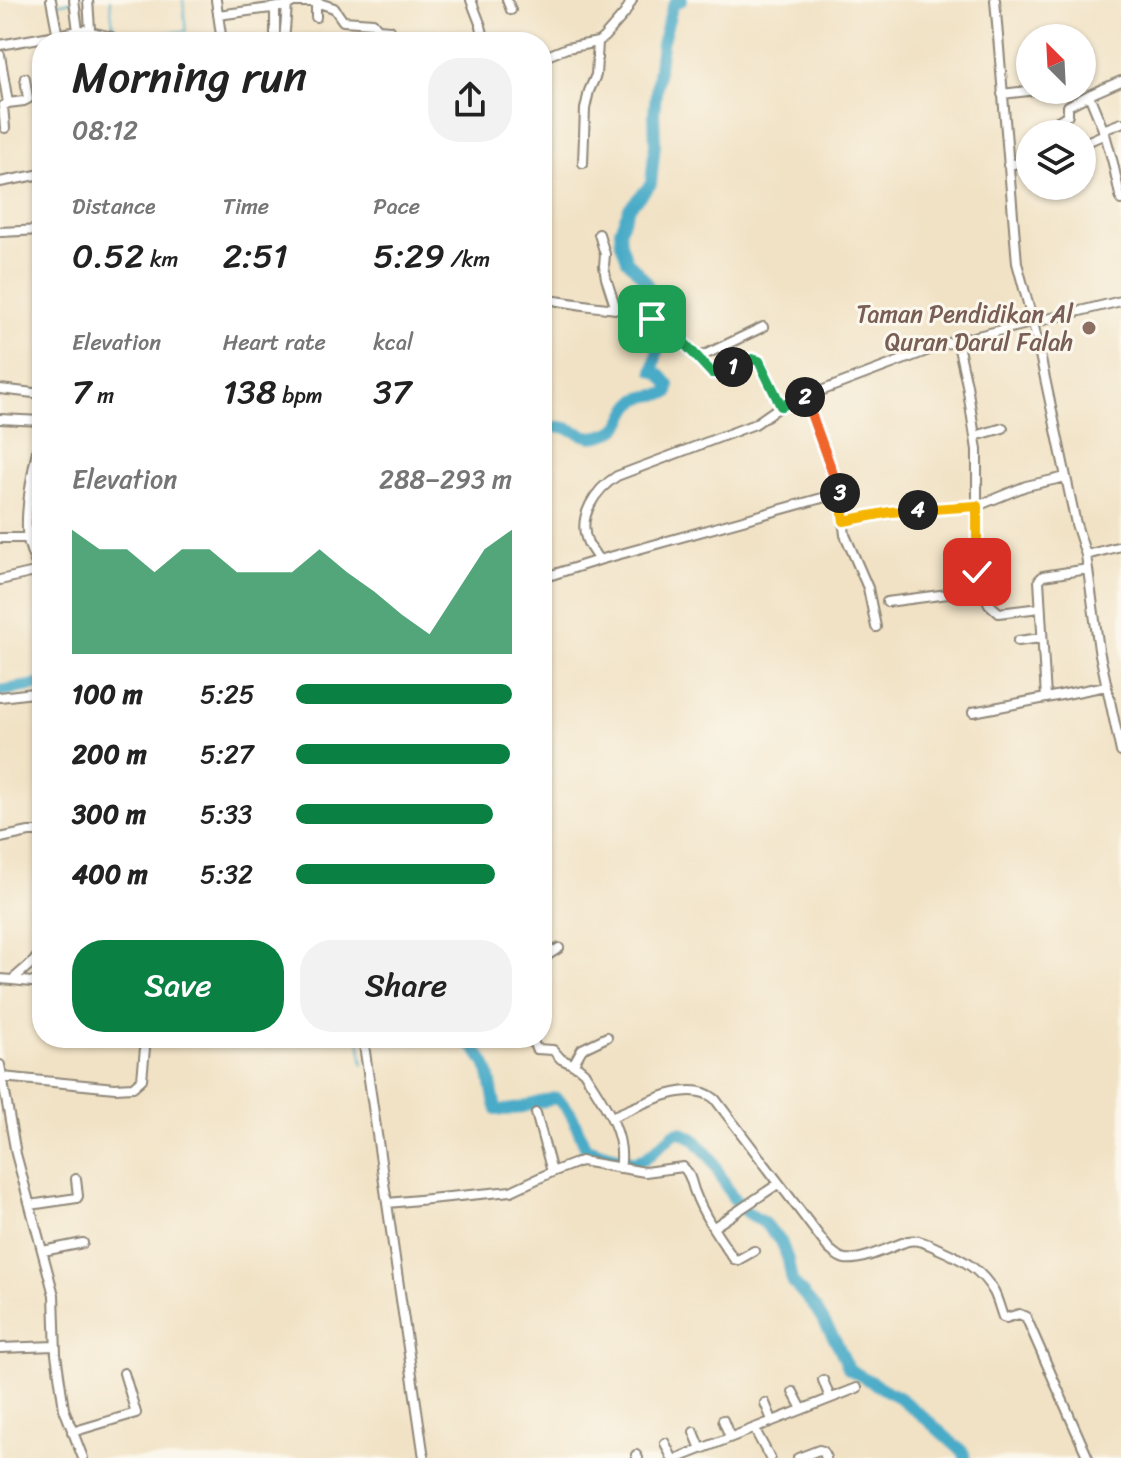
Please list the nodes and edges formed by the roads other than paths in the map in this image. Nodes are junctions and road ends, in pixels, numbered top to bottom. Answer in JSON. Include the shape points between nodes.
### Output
{"nodes":[{"id":1,"x":52,"y":0,"type":"edge"},
{"id":2,"x":216,"y":0,"type":"edge"},
{"id":3,"x":471,"y":0,"type":"edge"},
{"id":4,"x":507,"y":0,"type":"edge"},
{"id":5,"x":632,"y":0,"type":"edge"},
{"id":6,"x":995,"y":0,"type":"edge"},
{"id":7,"x":88,"y":1,"type":"edge"},
{"id":8,"x":74,"y":2,"type":"edge"},
{"id":9,"x":316,"y":2,"type":"junction"},
{"id":10,"x":286,"y":5,"type":"edge"},
{"id":11,"x":511,"y":10,"type":"dead end"},
{"id":12,"x":218,"y":15,"type":"junction"},
{"id":13,"x":316,"y":17,"type":"dead end"},
{"id":14,"x":90,"y":29,"type":"junction"},
{"id":15,"x":78,"y":31,"type":"junction"},
{"id":16,"x":57,"y":32,"type":"edge"},
{"id":17,"x":75,"y":32,"type":"edge"},
{"id":18,"x":91,"y":32,"type":"edge"},
{"id":19,"x":221,"y":32,"type":"edge"},
{"id":20,"x":278,"y":32,"type":"edge"},
{"id":21,"x":285,"y":32,"type":"edge"},
{"id":22,"x":389,"y":32,"type":"edge"},
{"id":23,"x":482,"y":32,"type":"edge"},
{"id":24,"x":32,"y":41,"type":"edge"},
{"id":25,"x":598,"y":42,"type":"junction"},
{"id":26,"x":0,"y":45,"type":"edge"},
{"id":27,"x":552,"y":54,"type":"edge"},
{"id":28,"x":0,"y":55,"type":"edge"},
{"id":29,"x":25,"y":78,"type":"dead end"},
{"id":30,"x":1121,"y":81,"type":"edge"},
{"id":31,"x":1016,"y":92,"type":"edge"},
{"id":32,"x":1096,"y":92,"type":"edge"},
{"id":33,"x":1002,"y":94,"type":"junction"},
{"id":34,"x":8,"y":103,"type":"junction"},
{"id":35,"x":1071,"y":104,"type":"edge"},
{"id":36,"x":1093,"y":104,"type":"edge"},
{"id":37,"x":1060,"y":120,"type":"edge"},
{"id":38,"x":1121,"y":123,"type":"edge"},
{"id":39,"x":5,"y":128,"type":"dead end"},
{"id":40,"x":1104,"y":132,"type":"junction"},
{"id":41,"x":1096,"y":136,"type":"edge"},
{"id":42,"x":583,"y":163,"type":"dead end"},
{"id":43,"x":1016,"y":164,"type":"edge"},
{"id":44,"x":1008,"y":165,"type":"junction"},
{"id":45,"x":32,"y":176,"type":"edge"},
{"id":46,"x":0,"y":182,"type":"edge"},
{"id":47,"x":1121,"y":200,"type":"edge"},
{"id":48,"x":32,"y":230,"type":"edge"},
{"id":49,"x":0,"y":232,"type":"edge"},
{"id":50,"x":599,"y":234,"type":"dead end"},
{"id":51,"x":552,"y":301,"type":"edge"},
{"id":52,"x":1121,"y":301,"type":"edge"},
{"id":53,"x":616,"y":309,"type":"junction"},
{"id":54,"x":1033,"y":322,"type":"junction"},
{"id":55,"x":763,"y":327,"type":"dead end"},
{"id":56,"x":957,"y":340,"type":"junction"},
{"id":57,"x":698,"y":358,"type":"junction"},
{"id":58,"x":0,"y":389,"type":"edge"},
{"id":59,"x":32,"y":393,"type":"edge"},
{"id":60,"x":806,"y":397,"type":"junction"},
{"id":61,"x":781,"y":406,"type":"junction"},
{"id":62,"x":0,"y":419,"type":"edge"},
{"id":63,"x":32,"y":421,"type":"edge"},
{"id":64,"x":1003,"y":428,"type":"dead end"},
{"id":65,"x":975,"y":436,"type":"junction"},
{"id":66,"x":1066,"y":477,"type":"junction"},
{"id":67,"x":32,"y":486,"type":"edge"},
{"id":68,"x":840,"y":493,"type":"junction"},
{"id":69,"x":977,"y":506,"type":"junction"},
{"id":70,"x":844,"y":521,"type":"junction"},
{"id":71,"x":0,"y":538,"type":"edge"},
{"id":72,"x":28,"y":538,"type":"junction"},
{"id":73,"x":1121,"y":546,"type":"edge"},
{"id":74,"x":32,"y":552,"type":"edge"},
{"id":75,"x":1086,"y":555,"type":"junction"},
{"id":76,"x":599,"y":560,"type":"junction"},
{"id":77,"x":1088,"y":569,"type":"junction"},
{"id":78,"x":32,"y":573,"type":"edge"},
{"id":79,"x":552,"y":575,"type":"edge"},
{"id":80,"x":0,"y":580,"type":"edge"},
{"id":81,"x":980,"y":585,"type":"junction"},
{"id":82,"x":887,"y":602,"type":"dead end"},
{"id":83,"x":1040,"y":608,"type":"junction"},
{"id":84,"x":876,"y":627,"type":"dead end"},
{"id":85,"x":1041,"y":638,"type":"junction"},
{"id":86,"x":1018,"y":641,"type":"dead end"},
{"id":87,"x":1106,"y":686,"type":"junction"},
{"id":88,"x":32,"y":693,"type":"edge"},
{"id":89,"x":0,"y":697,"type":"edge"},
{"id":90,"x":1046,"y":698,"type":"junction"},
{"id":91,"x":973,"y":712,"type":"dead end"},
{"id":92,"x":1121,"y":752,"type":"edge"},
{"id":93,"x":32,"y":833,"type":"edge"},
{"id":94,"x":0,"y":838,"type":"edge"},
{"id":95,"x":559,"y":948,"type":"dead end"},
{"id":96,"x":552,"y":953,"type":"edge"},
{"id":97,"x":32,"y":963,"type":"edge"},
{"id":98,"x":0,"y":979,"type":"edge"},
{"id":99,"x":12,"y":980,"type":"junction"},
{"id":100,"x":32,"y":982,"type":"edge"},
{"id":101,"x":607,"y":1037,"type":"dead end"},
{"id":102,"x":145,"y":1048,"type":"edge"},
{"id":103,"x":365,"y":1048,"type":"edge"},
{"id":104,"x":536,"y":1048,"type":"edge"},
{"id":105,"x":0,"y":1065,"type":"edge"},
{"id":106,"x":573,"y":1065,"type":"junction"},
{"id":107,"x":2,"y":1077,"type":"edge"},
{"id":108,"x":536,"y":1113,"type":"dead end"},
{"id":109,"x":611,"y":1117,"type":"junction"},
{"id":110,"x":621,"y":1161,"type":"junction"},
{"id":111,"x":552,"y":1172,"type":"junction"},
{"id":112,"x":76,"y":1179,"type":"dead end"},
{"id":113,"x":778,"y":1184,"type":"junction"},
{"id":114,"x":388,"y":1203,"type":"junction"},
{"id":115,"x":30,"y":1205,"type":"junction"},
{"id":116,"x":714,"y":1227,"type":"junction"},
{"id":117,"x":83,"y":1243,"type":"dead end"},
{"id":118,"x":43,"y":1251,"type":"junction"},
{"id":119,"x":754,"y":1251,"type":"dead end"},
{"id":120,"x":55,"y":1346,"type":"junction"},
{"id":121,"x":0,"y":1348,"type":"edge"},
{"id":122,"x":124,"y":1373,"type":"dead end"},
{"id":123,"x":823,"y":1380,"type":"dead end"},
{"id":124,"x":857,"y":1388,"type":"dead end"},
{"id":125,"x":793,"y":1392,"type":"dead end"},
{"id":126,"x":830,"y":1398,"type":"junction"},
{"id":127,"x":765,"y":1403,"type":"dead end"},
{"id":128,"x":802,"y":1409,"type":"junction"},
{"id":129,"x":723,"y":1420,"type":"dead end"},
{"id":130,"x":772,"y":1420,"type":"junction"},
{"id":131,"x":754,"y":1428,"type":"junction"},
{"id":132,"x":72,"y":1432,"type":"junction"},
{"id":133,"x":694,"y":1432,"type":"dead end"},
{"id":134,"x":730,"y":1437,"type":"junction"},
{"id":135,"x":665,"y":1443,"type":"dead end"},
{"id":136,"x":701,"y":1449,"type":"junction"},
{"id":137,"x":83,"y":1458,"type":"edge"},
{"id":138,"x":424,"y":1458,"type":"edge"},
{"id":139,"x":675,"y":1458,"type":"edge"},
{"id":140,"x":770,"y":1458,"type":"edge"},
{"id":141,"x":798,"y":1458,"type":"edge"},
{"id":142,"x":826,"y":1458,"type":"edge"},
{"id":143,"x":1088,"y":1458,"type":"edge"}],
"edges":[{"from":1,"to":16,"type":"street"},
{"from":2,"to":12,"type":"street"},
{"from":3,"to":23,"type":"street"},
{"from":4,"to":11,"type":"street"},
{"from":5,"to":25,"type":"street"},
{"from":6,"to":33,"type":"street"},
{"from":7,"to":14,"type":"street"},
{"from":8,"to":15,"type":"street"},
{"from":9,"to":10,"type":"street"},
{"from":9,"to":13,"type":"street"},
{"from":9,"to":22,"type":"street","via":[[336,9],[343,21],[371,22]]},
{"from":10,"to":12,"type":"street"},
{"from":10,"to":20,"type":"street"},
{"from":10,"to":21,"type":"street"},
{"from":12,"to":19,"type":"street"},
{"from":14,"to":15,"type":"street"},
{"from":14,"to":18,"type":"street"},
{"from":15,"to":17,"type":"street"},
{"from":24,"to":26,"type":"street"},
{"from":25,"to":27,"type":"street"},
{"from":25,"to":42,"type":"street","via":[[596,75],[585,109]]},
{"from":28,"to":34,"type":"street"},
{"from":29,"to":34,"type":"street","via":[[28,99]]},
{"from":30,"to":32,"type":"street"},
{"from":31,"to":33,"type":"street"},
{"from":33,"to":44,"type":"street"},
{"from":34,"to":39,"type":"street","via":[[3,106]]},
{"from":35,"to":37,"type":"street"},
{"from":36,"to":40,"type":"street"},
{"from":38,"to":40,"type":"street"},
{"from":40,"to":41,"type":"street"},
{"from":40,"to":47,"type":"street"},
{"from":43,"to":44,"type":"street"},
{"from":44,"to":54,"type":"street","via":[[1017,263]]},
{"from":45,"to":46,"type":"street"},
{"from":48,"to":49,"type":"street"},
{"from":50,"to":53,"type":"street"},
{"from":51,"to":53,"type":"street"},
{"from":52,"to":54,"type":"street"},
{"from":53,"to":57,"type":"street","via":[[648,316]]},
{"from":54,"to":56,"type":"street"},
{"from":54,"to":66,"type":"street"},
{"from":55,"to":57,"type":"street"},
{"from":56,"to":60,"type":"street"},
{"from":56,"to":65,"type":"street"},
{"from":57,"to":61,"type":"street","via":[[712,373],[755,359]]},
{"from":58,"to":59,"type":"street"},
{"from":60,"to":61,"type":"street"},
{"from":60,"to":68,"type":"street"},
{"from":61,"to":76,"type":"street","via":[[755,424],[609,481],[585,518],[586,540]]},
{"from":62,"to":63,"type":"street"},
{"from":64,"to":65,"type":"street"},
{"from":65,"to":69,"type":"street"},
{"from":66,"to":69,"type":"street"},
{"from":66,"to":75,"type":"street"},
{"from":67,"to":72,"type":"street"},
{"from":68,"to":70,"type":"street"},
{"from":68,"to":76,"type":"street"},
{"from":69,"to":70,"type":"street"},
{"from":69,"to":81,"type":"street"},
{"from":70,"to":84,"type":"street"},
{"from":71,"to":72,"type":"street"},
{"from":72,"to":74,"type":"street"},
{"from":73,"to":75,"type":"street"},
{"from":75,"to":77,"type":"street"},
{"from":76,"to":79,"type":"street"},
{"from":77,"to":83,"type":"street","via":[[1040,578]]},
{"from":77,"to":87,"type":"street"},
{"from":78,"to":80,"type":"street"},
{"from":81,"to":82,"type":"street"},
{"from":81,"to":83,"type":"street","via":[[999,613]]},
{"from":83,"to":85,"type":"street"},
{"from":85,"to":86,"type":"street"},
{"from":85,"to":90,"type":"street"},
{"from":87,"to":90,"type":"street"},
{"from":87,"to":92,"type":"street"},
{"from":88,"to":89,"type":"street"},
{"from":90,"to":91,"type":"street"},
{"from":93,"to":94,"type":"street"},
{"from":95,"to":96,"type":"street"},
{"from":97,"to":99,"type":"street"},
{"from":98,"to":99,"type":"street"},
{"from":99,"to":100,"type":"street"},
{"from":101,"to":106,"type":"street","via":[[582,1049]]},
{"from":102,"to":107,"type":"street","via":[[142,1079],[133,1087]]},
{"from":103,"to":114,"type":"street"},
{"from":104,"to":106,"type":"street","via":[[551,1049]]},
{"from":105,"to":107,"type":"street"},
{"from":106,"to":109,"type":"street","via":[[584,1072]]},
{"from":107,"to":115,"type":"street"},
{"from":108,"to":111,"type":"street"},
{"from":109,"to":110,"type":"street"},
{"from":109,"to":113,"type":"street","via":[[678,1091],[707,1093]]},
{"from":110,"to":111,"type":"street","via":[[581,1161]]},
{"from":110,"to":116,"type":"street","via":[[645,1172],[685,1168]]},
{"from":111,"to":114,"type":"street","via":[[511,1191]]},
{"from":112,"to":115,"type":"street","via":[[77,1198]]},
{"from":113,"to":116,"type":"street"},
{"from":113,"to":143,"type":"street","via":[[841,1258],[915,1240],[973,1267],[994,1293],[1003,1317],[1026,1317]]},
{"from":114,"to":138,"type":"street"},
{"from":115,"to":118,"type":"street"},
{"from":116,"to":119,"type":"street","via":[[736,1261]]},
{"from":117,"to":118,"type":"street"},
{"from":118,"to":120,"type":"street","via":[[54,1295]]},
{"from":120,"to":121,"type":"street"},
{"from":120,"to":132,"type":"street","via":[[61,1397]]},
{"from":122,"to":132,"type":"street","via":[[136,1413]]},
{"from":123,"to":126,"type":"street"},
{"from":124,"to":126,"type":"street"},
{"from":125,"to":128,"type":"street"},
{"from":126,"to":128,"type":"street"},
{"from":127,"to":130,"type":"street"},
{"from":128,"to":130,"type":"street"},
{"from":129,"to":134,"type":"street"},
{"from":130,"to":131,"type":"street"},
{"from":131,"to":134,"type":"street"},
{"from":131,"to":140,"type":"street"},
{"from":132,"to":137,"type":"street"},
{"from":133,"to":136,"type":"street"},
{"from":134,"to":136,"type":"street"},
{"from":135,"to":139,"type":"street"},
{"from":136,"to":139,"type":"street"},
{"from":141,"to":142,"type":"street","via":[[819,1450]]}]}
